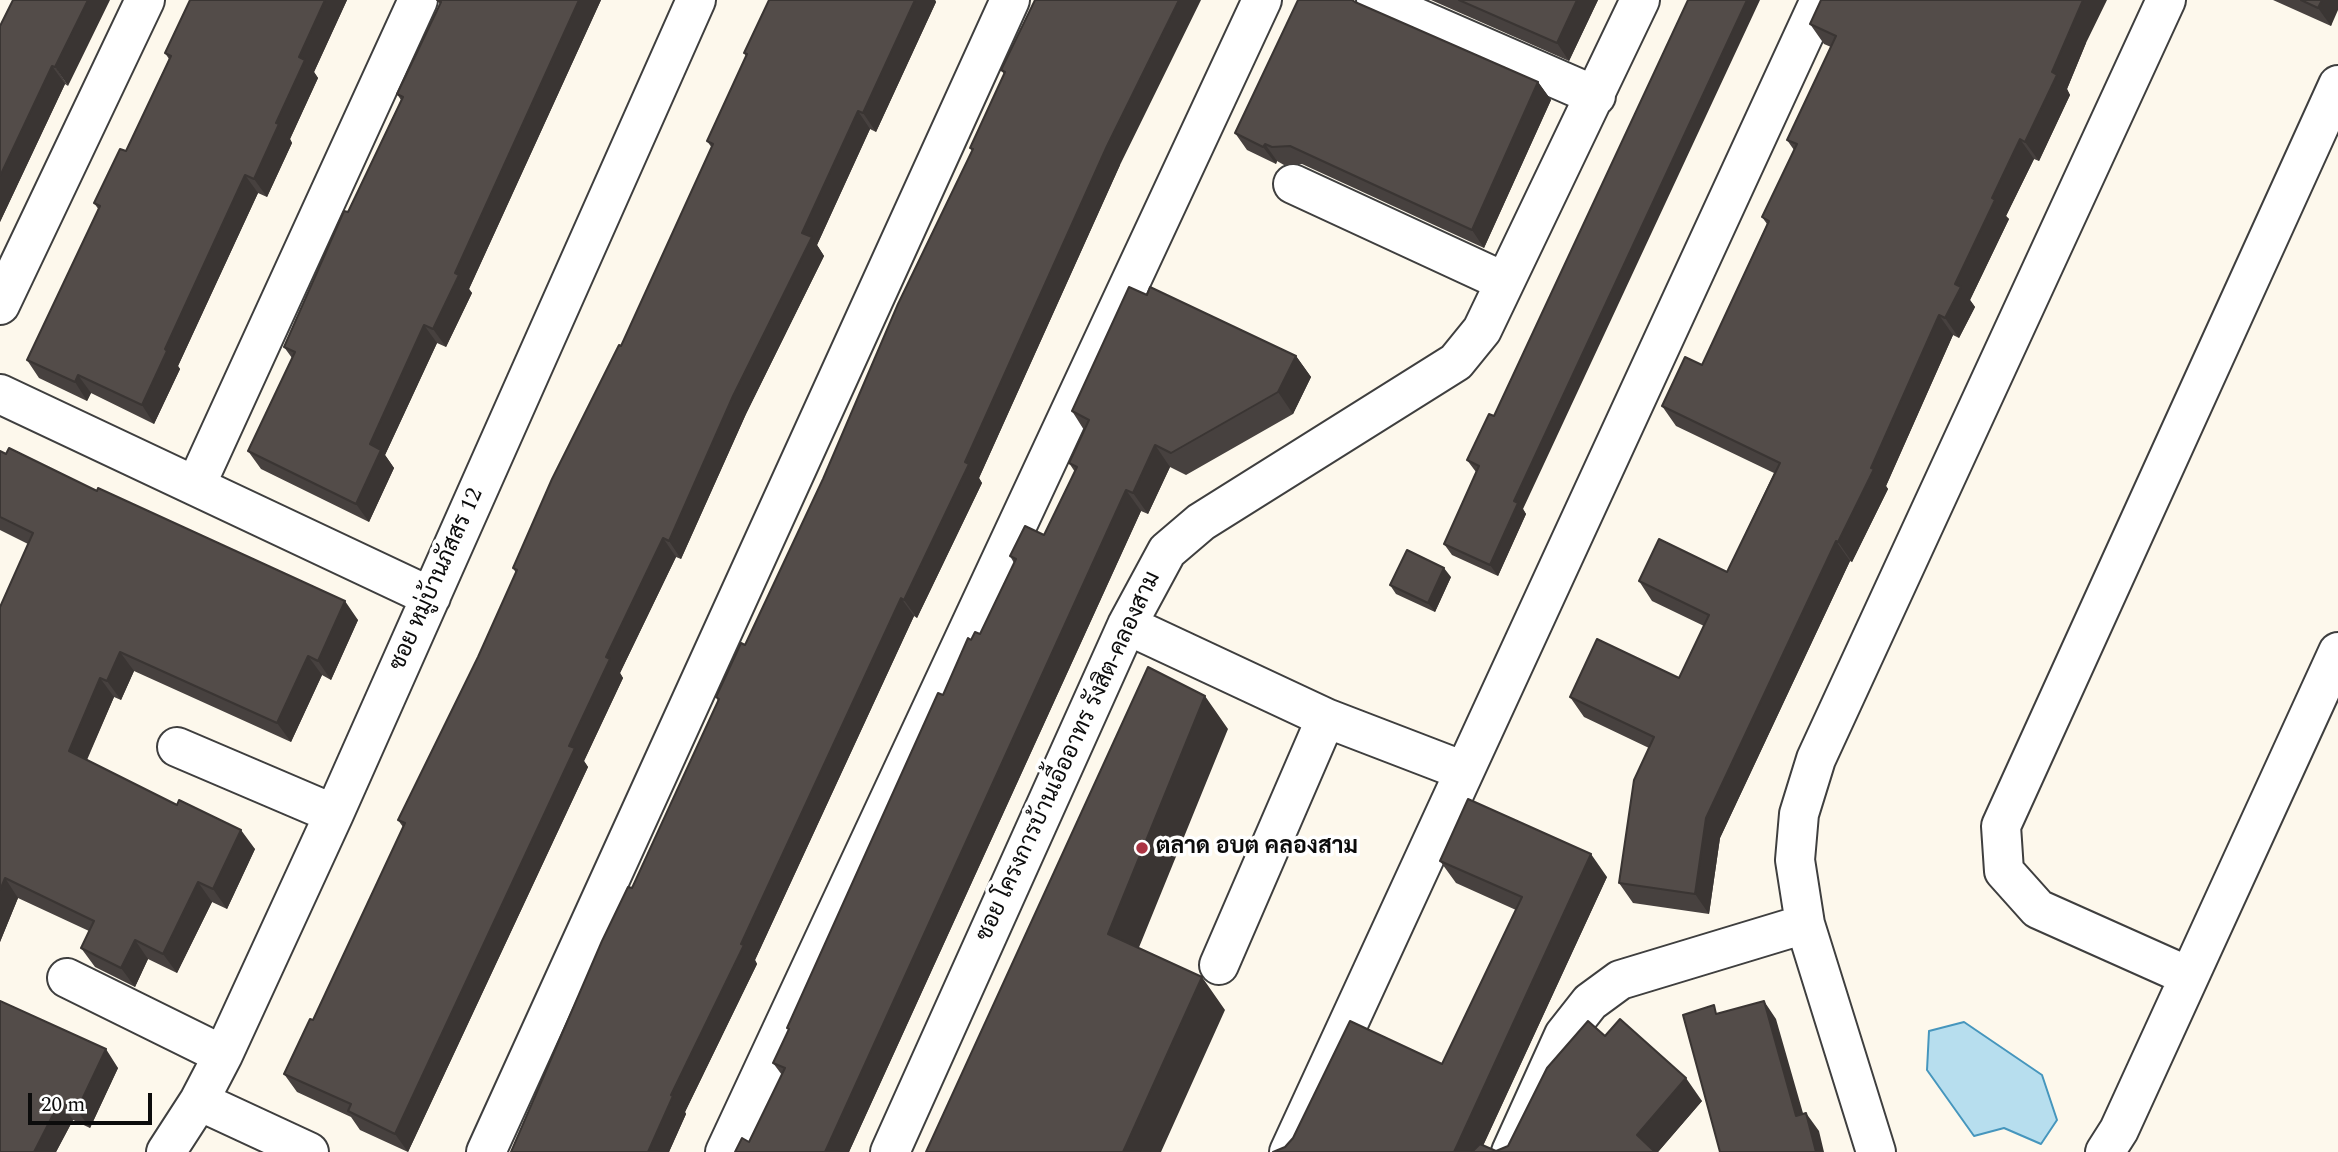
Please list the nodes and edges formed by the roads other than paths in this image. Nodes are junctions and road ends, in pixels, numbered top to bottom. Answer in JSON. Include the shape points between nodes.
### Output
{"nodes":[{"id":1,"x":145,"y":0,"type":"edge"},
{"id":2,"x":418,"y":0,"type":"edge"},
{"id":3,"x":696,"y":0,"type":"edge"},
{"id":4,"x":1010,"y":0,"type":"edge"},
{"id":5,"x":1262,"y":0,"type":"edge"},
{"id":6,"x":1376,"y":0,"type":"edge"},
{"id":7,"x":1640,"y":0,"type":"edge"},
{"id":8,"x":1820,"y":0,"type":"edge"},
{"id":9,"x":2166,"y":0,"type":"edge"},
{"id":10,"x":2338,"y":85,"type":"edge"},
{"id":11,"x":1596,"y":96,"type":"junction"},
{"id":12,"x":1293,"y":184,"type":"dead end"},
{"id":13,"x":1505,"y":282,"type":"junction"},
{"id":14,"x":0,"y":305,"type":"edge"},
{"id":15,"x":0,"y":394,"type":"edge"},
{"id":16,"x":196,"y":485,"type":"junction"},
{"id":17,"x":431,"y":597,"type":"junction"},
{"id":18,"x":1127,"y":625,"type":"junction"},
{"id":19,"x":2338,"y":652,"type":"edge"},
{"id":20,"x":1326,"y":718,"type":"junction"},
{"id":21,"x":177,"y":747,"type":"dead end"},
{"id":22,"x":1464,"y":771,"type":"junction"},
{"id":23,"x":334,"y":814,"type":"junction"},
{"id":24,"x":1805,"y":924,"type":"junction"},
{"id":25,"x":1219,"y":965,"type":"dead end"},
{"id":26,"x":2189,"y":976,"type":"junction"},
{"id":27,"x":67,"y":978,"type":"dead end"},
{"id":28,"x":223,"y":1055,"type":"junction"},
{"id":29,"x":199,"y":1101,"type":"junction"},
{"id":30,"x":166,"y":1152,"type":"edge"},
{"id":31,"x":309,"y":1152,"type":"edge"},
{"id":32,"x":486,"y":1152,"type":"edge"},
{"id":33,"x":725,"y":1152,"type":"edge"},
{"id":34,"x":890,"y":1152,"type":"edge"},
{"id":35,"x":1289,"y":1152,"type":"edge"},
{"id":36,"x":1511,"y":1152,"type":"edge"},
{"id":37,"x":1876,"y":1152,"type":"edge"},
{"id":38,"x":2105,"y":1152,"type":"edge"}],
"edges":[{"from":1,"to":14,"type":"street"},
{"from":2,"to":16,"type":"street"},
{"from":3,"to":17,"type":"street","name":"ซอย หมู่บ้านภัสสร 12"},
{"from":4,"to":32,"type":"street"},
{"from":5,"to":33,"type":"street"},
{"from":6,"to":11,"type":"street"},
{"from":7,"to":11,"type":"street","name":"ซอย โครงการบ้านเอื้ออาทร รังสิต-คลองสาม"},
{"from":8,"to":22,"type":"street"},
{"from":9,"to":24,"type":"street","via":[[1816,759],[1799,814],[1795,860]]},
{"from":10,"to":26,"type":"street","via":[[2001,826],[2004,872],[2038,909]]},
{"from":11,"to":13,"type":"street","name":"ซอย โครงการบ้านเอื้ออาทร รังสิต-คลองสาม"},
{"from":12,"to":13,"type":"street"},
{"from":13,"to":18,"type":"street","name":"ซอย โครงการบ้านเอื้ออาทร รังสิต-คลองสาม","via":[[1482,330],[1456,362],[1201,522],[1167,551]]},
{"from":15,"to":16,"type":"street"},
{"from":16,"to":17,"type":"street"},
{"from":17,"to":23,"type":"street","name":"ซอย หมู่บ้านภัสสร 12"},
{"from":18,"to":20,"type":"street"},
{"from":18,"to":34,"type":"street","name":"ซอย โครงการบ้านเอื้ออาทร รังสิต-คลองสาม"},
{"from":19,"to":26,"type":"street"},
{"from":20,"to":22,"type":"street"},
{"from":20,"to":25,"type":"street"},
{"from":21,"to":23,"type":"street"},
{"from":22,"to":35,"type":"street"},
{"from":23,"to":28,"type":"street","name":"ซอย หมู่บ้านภัสสร 12"},
{"from":24,"to":36,"type":"street","via":[[1620,980],[1590,1002],[1564,1035]]},
{"from":24,"to":37,"type":"street"},
{"from":26,"to":38,"type":"street"},
{"from":27,"to":28,"type":"street"},
{"from":28,"to":29,"type":"street","name":"ซอย หมู่บ้านภัสสร 12"},
{"from":29,"to":30,"type":"street","name":"ซอย หมู่บ้านภัสสร 12"},
{"from":29,"to":31,"type":"street"}]}
